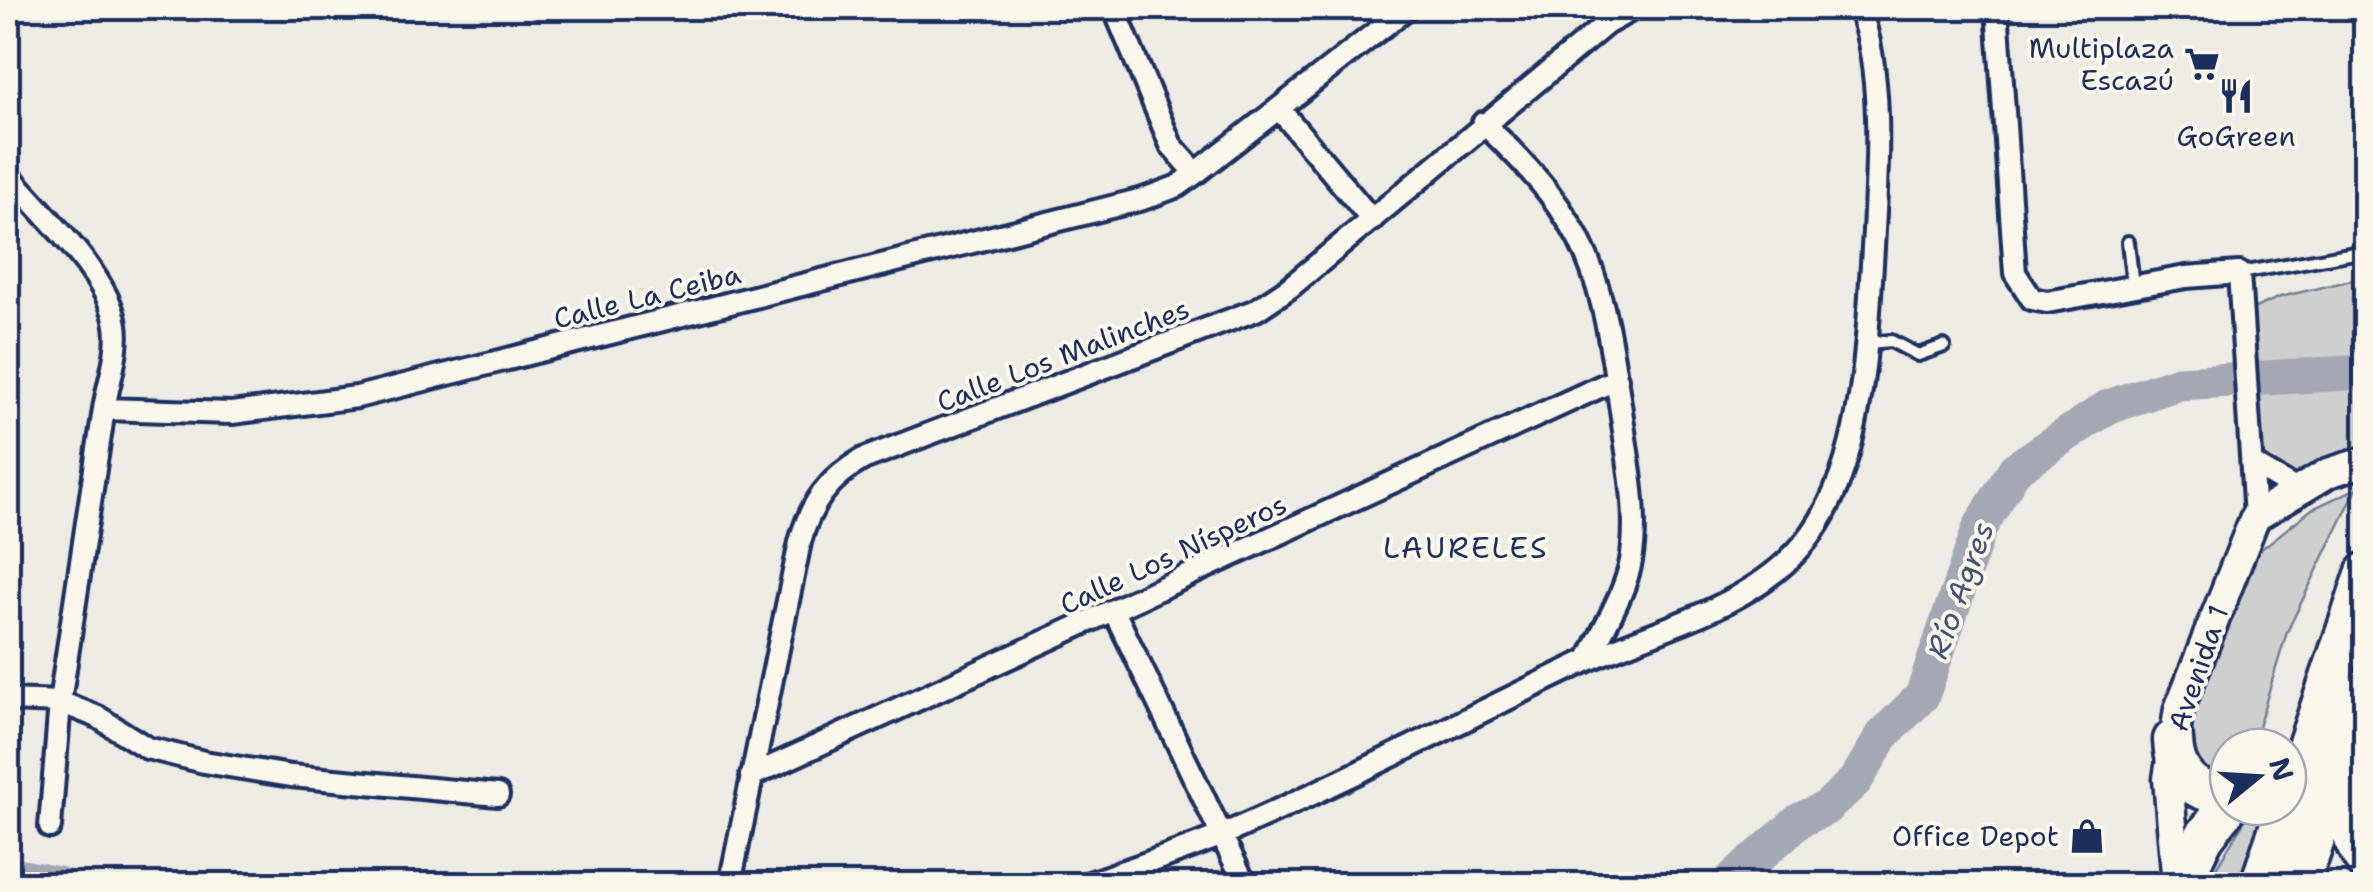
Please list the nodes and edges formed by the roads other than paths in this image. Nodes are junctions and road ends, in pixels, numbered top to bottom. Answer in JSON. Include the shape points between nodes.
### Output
{"nodes":[{"id":1,"x":1114,"y":8,"type":"edge"},
{"id":2,"x":1408,"y":8,"type":"edge"},
{"id":3,"x":1635,"y":8,"type":"edge"},
{"id":4,"x":1859,"y":8,"type":"edge"},
{"id":5,"x":1997,"y":8,"type":"edge"},
{"id":6,"x":1281,"y":111,"type":"junction"},
{"id":7,"x":1483,"y":123,"type":"junction"},
{"id":8,"x":1196,"y":173,"type":"junction"},
{"id":9,"x":8,"y":174,"type":"edge"},
{"id":10,"x":1372,"y":220,"type":"junction"},
{"id":11,"x":2128,"y":242,"type":"dead end"},
{"id":12,"x":2366,"y":250,"type":"edge"},
{"id":13,"x":2239,"y":273,"type":"junction"},
{"id":14,"x":2134,"y":288,"type":"junction"},
{"id":15,"x":1867,"y":343,"type":"junction"},
{"id":16,"x":1944,"y":346,"type":"dead end"},
{"id":17,"x":1616,"y":379,"type":"junction"},
{"id":18,"x":104,"y":410,"type":"junction"},
{"id":19,"x":2253,"y":454,"type":"junction"},
{"id":20,"x":2366,"y":461,"type":"edge"},
{"id":21,"x":2297,"y":490,"type":"junction"},
{"id":22,"x":2254,"y":517,"type":"junction"},
{"id":23,"x":2366,"y":563,"type":"edge"},
{"id":24,"x":2366,"y":572,"type":"edge"},
{"id":25,"x":1114,"y":611,"type":"junction"},
{"id":26,"x":1590,"y":659,"type":"junction"},
{"id":27,"x":2366,"y":688,"type":"edge"},
{"id":28,"x":8,"y":700,"type":"edge"},
{"id":29,"x":60,"y":702,"type":"junction"},
{"id":30,"x":2288,"y":727,"type":"edge"},
{"id":31,"x":2366,"y":729,"type":"edge"},
{"id":32,"x":2173,"y":740,"type":"junction"},
{"id":33,"x":2308,"y":742,"type":"edge"},
{"id":34,"x":751,"y":776,"type":"junction"},
{"id":35,"x":2208,"y":791,"type":"edge"},
{"id":36,"x":498,"y":795,"type":"dead end"},
{"id":37,"x":50,"y":827,"type":"dead end"},
{"id":38,"x":2212,"y":827,"type":"edge"},
{"id":39,"x":2279,"y":827,"type":"edge"},
{"id":40,"x":1222,"y":835,"type":"junction"},
{"id":41,"x":2363,"y":865,"type":"edge"},
{"id":42,"x":730,"y":884,"type":"edge"},
{"id":43,"x":1087,"y":884,"type":"edge"},
{"id":44,"x":1245,"y":884,"type":"edge"},
{"id":45,"x":2179,"y":884,"type":"edge"},
{"id":46,"x":2260,"y":884,"type":"edge"},
{"id":47,"x":2300,"y":884,"type":"edge"}],
"edges":[{"from":1,"to":8,"type":"street","via":[[1172,145]]},
{"from":2,"to":6,"type":"street","name":"Calle La Ceiba"},
{"from":3,"to":7,"type":"street","name":"Calle Los Malinches"},
{"from":4,"to":15,"type":"street","via":[[1868,29],[1876,122]]},
{"from":5,"to":14,"type":"street","via":[[2014,273],[2032,299],[2047,302]]},
{"from":6,"to":8,"type":"street","name":"Calle La Ceiba"},
{"from":6,"to":10,"type":"street"},
{"from":7,"to":10,"type":"street","name":"Calle Los Malinches"},
{"from":7,"to":17,"type":"street","via":[[1560,204],[1588,250],[1608,311]]},
{"from":8,"to":18,"type":"street","name":"Calle La Ceiba","via":[[1143,198],[357,397],[232,413]]},
{"from":9,"to":18,"type":"street","via":[[111,305],[117,328]]},
{"from":10,"to":34,"type":"street","name":"Calle Los Malinches","via":[[1256,310],[863,459],[834,478],[804,524]]},
{"from":11,"to":14,"type":"lane"},
{"from":12,"to":13,"type":"lane"},
{"from":13,"to":14,"type":"street"},
{"from":13,"to":19,"type":"street"},
{"from":15,"to":16,"type":"lane","via":[[1892,341],[1918,355]]},
{"from":15,"to":26,"type":"street","via":[[1842,479],[1812,534],[1780,570],[1739,596]]},
{"from":17,"to":25,"type":"street","name":"Calle Los Nísperos"},
{"from":17,"to":26,"type":"street","via":[[1631,478],[1631,561]]},
{"from":18,"to":29,"type":"street"},
{"from":19,"to":21,"type":"street"},
{"from":19,"to":22,"type":"street"},
{"from":20,"to":21,"type":"street"},
{"from":21,"to":22,"type":"street"},
{"from":22,"to":32,"type":"street","name":"Avenida 1","via":[[2188,683]]},
{"from":23,"to":30,"type":"highway"},
{"from":24,"to":33,"type":"highway"},
{"from":25,"to":34,"type":"street","name":"Calle Los Nísperos"},
{"from":25,"to":40,"type":"street"},
{"from":26,"to":40,"type":"street"},
{"from":27,"to":47,"type":"highway"},
{"from":28,"to":29,"type":"street"},
{"from":29,"to":36,"type":"street","via":[[98,716],[148,748],[204,762]]},
{"from":29,"to":37,"type":"street"},
{"from":31,"to":41,"type":"highway","via":[[2347,801]]},
{"from":32,"to":35,"type":"highway","via":[[2189,782]]},
{"from":32,"to":45,"type":"street","name":"Avenida 1","via":[[2168,779]]},
{"from":34,"to":42,"type":"street","name":"Calle Los Malinches"},
{"from":38,"to":45,"type":"highway"},
{"from":39,"to":46,"type":"highway"},
{"from":40,"to":43,"type":"street"},
{"from":40,"to":44,"type":"street"}]}
